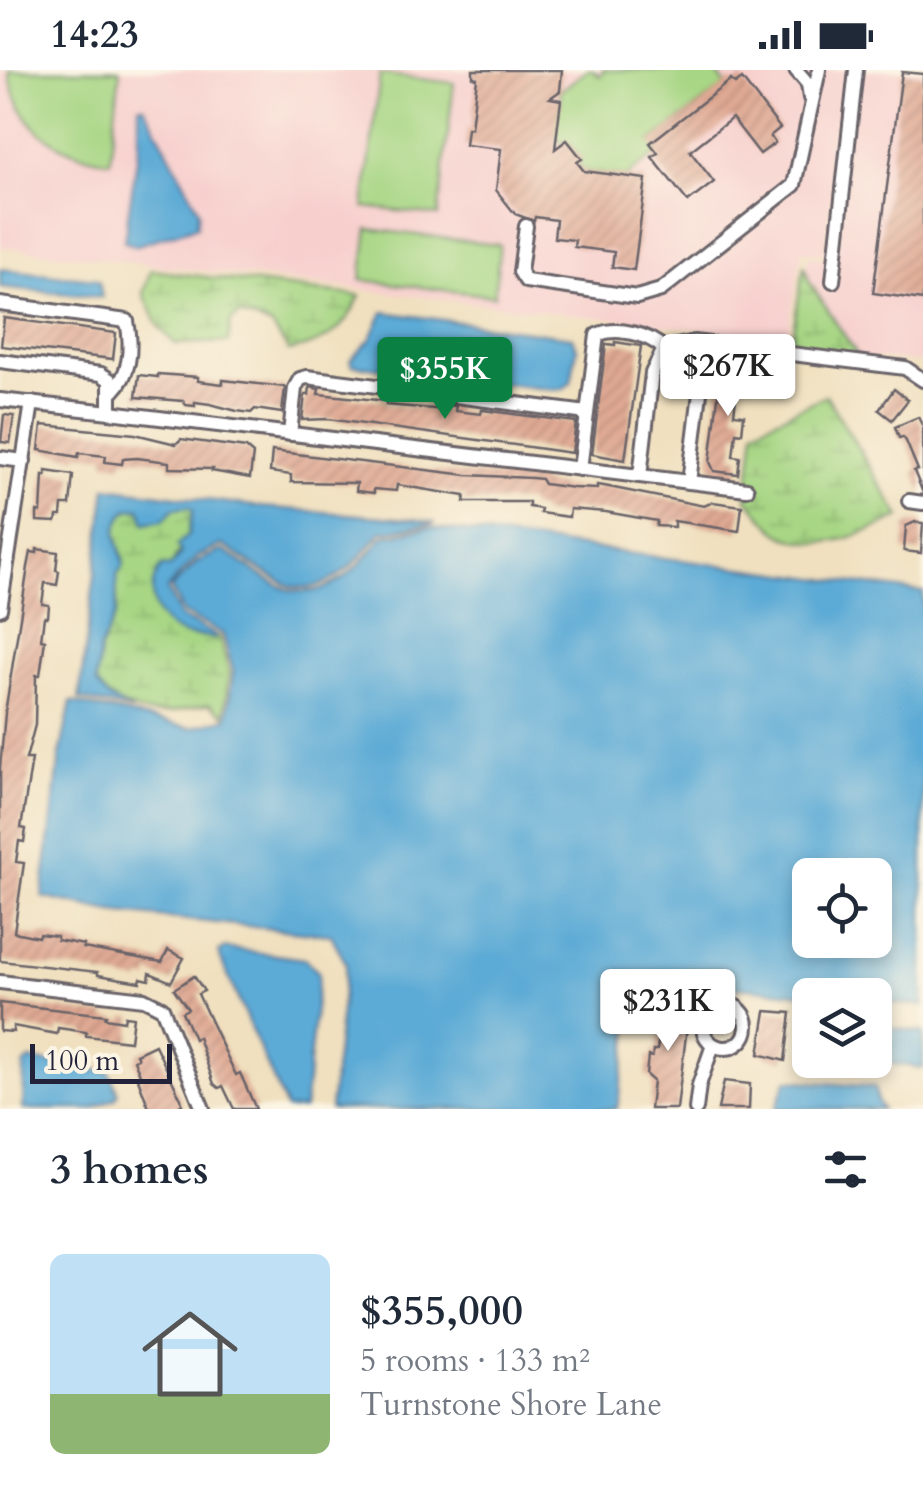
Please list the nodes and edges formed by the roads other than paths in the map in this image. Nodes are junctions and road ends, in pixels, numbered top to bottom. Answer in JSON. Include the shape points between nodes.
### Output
{"nodes":[{"id":1,"x":796,"y":70,"type":"edge"},
{"id":2,"x":819,"y":70,"type":"edge"},
{"id":3,"x":856,"y":70,"type":"edge"},
{"id":4,"x":810,"y":103,"type":"junction"},
{"id":5,"x":526,"y":226,"type":"dead end"},
{"id":6,"x":833,"y":281,"type":"dead end"},
{"id":7,"x":0,"y":304,"type":"edge"},
{"id":8,"x":706,"y":344,"type":"junction"},
{"id":9,"x":664,"y":350,"type":"junction"},
{"id":10,"x":0,"y":360,"type":"edge"},
{"id":11,"x":923,"y":380,"type":"edge"},
{"id":12,"x":112,"y":391,"type":"junction"},
{"id":13,"x":0,"y":400,"type":"edge"},
{"id":14,"x":32,"y":403,"type":"junction"},
{"id":15,"x":110,"y":412,"type":"junction"},
{"id":16,"x":587,"y":413,"type":"junction"},
{"id":17,"x":290,"y":434,"type":"junction"},
{"id":18,"x":0,"y":458,"type":"edge"},
{"id":19,"x":24,"y":462,"type":"junction"},
{"id":20,"x":580,"y":469,"type":"junction"},
{"id":21,"x":640,"y":476,"type":"junction"},
{"id":22,"x":688,"y":482,"type":"junction"},
{"id":23,"x":747,"y":489,"type":"dead end"},
{"id":24,"x":0,"y":608,"type":"edge"},
{"id":25,"x":0,"y":982,"type":"edge"},
{"id":26,"x":712,"y":1045,"type":"dead end"},
{"id":27,"x":203,"y":1109,"type":"edge"},
{"id":28,"x":696,"y":1109,"type":"edge"}],
"edges":[{"from":1,"to":4,"type":"street","via":[[810,90]]},
{"from":2,"to":4,"type":"street"},
{"from":3,"to":6,"type":"street"},
{"from":4,"to":5,"type":"street","via":[[794,185],[660,290],[637,297],[526,281],[520,272]]},
{"from":7,"to":12,"type":"street","via":[[127,321],[126,374]]},
{"from":8,"to":9,"type":"street"},
{"from":8,"to":11,"type":"street","via":[[905,368]]},
{"from":8,"to":22,"type":"street"},
{"from":9,"to":16,"type":"street","via":[[647,336],[599,333]]},
{"from":9,"to":21,"type":"street","via":[[652,374]]},
{"from":10,"to":12,"type":"street","via":[[101,374]]},
{"from":12,"to":15,"type":"street"},
{"from":13,"to":14,"type":"street"},
{"from":14,"to":15,"type":"street"},
{"from":14,"to":19,"type":"street"},
{"from":15,"to":17,"type":"street"},
{"from":16,"to":17,"type":"street","via":[[308,377],[295,388]]},
{"from":16,"to":20,"type":"street"},
{"from":17,"to":20,"type":"street"},
{"from":18,"to":19,"type":"street"},
{"from":19,"to":24,"type":"street"},
{"from":20,"to":21,"type":"street"},
{"from":21,"to":22,"type":"street"},
{"from":22,"to":23,"type":"street"},
{"from":25,"to":27,"type":"street","via":[[144,999],[162,1008]]},
{"from":26,"to":28,"type":"street"}]}
